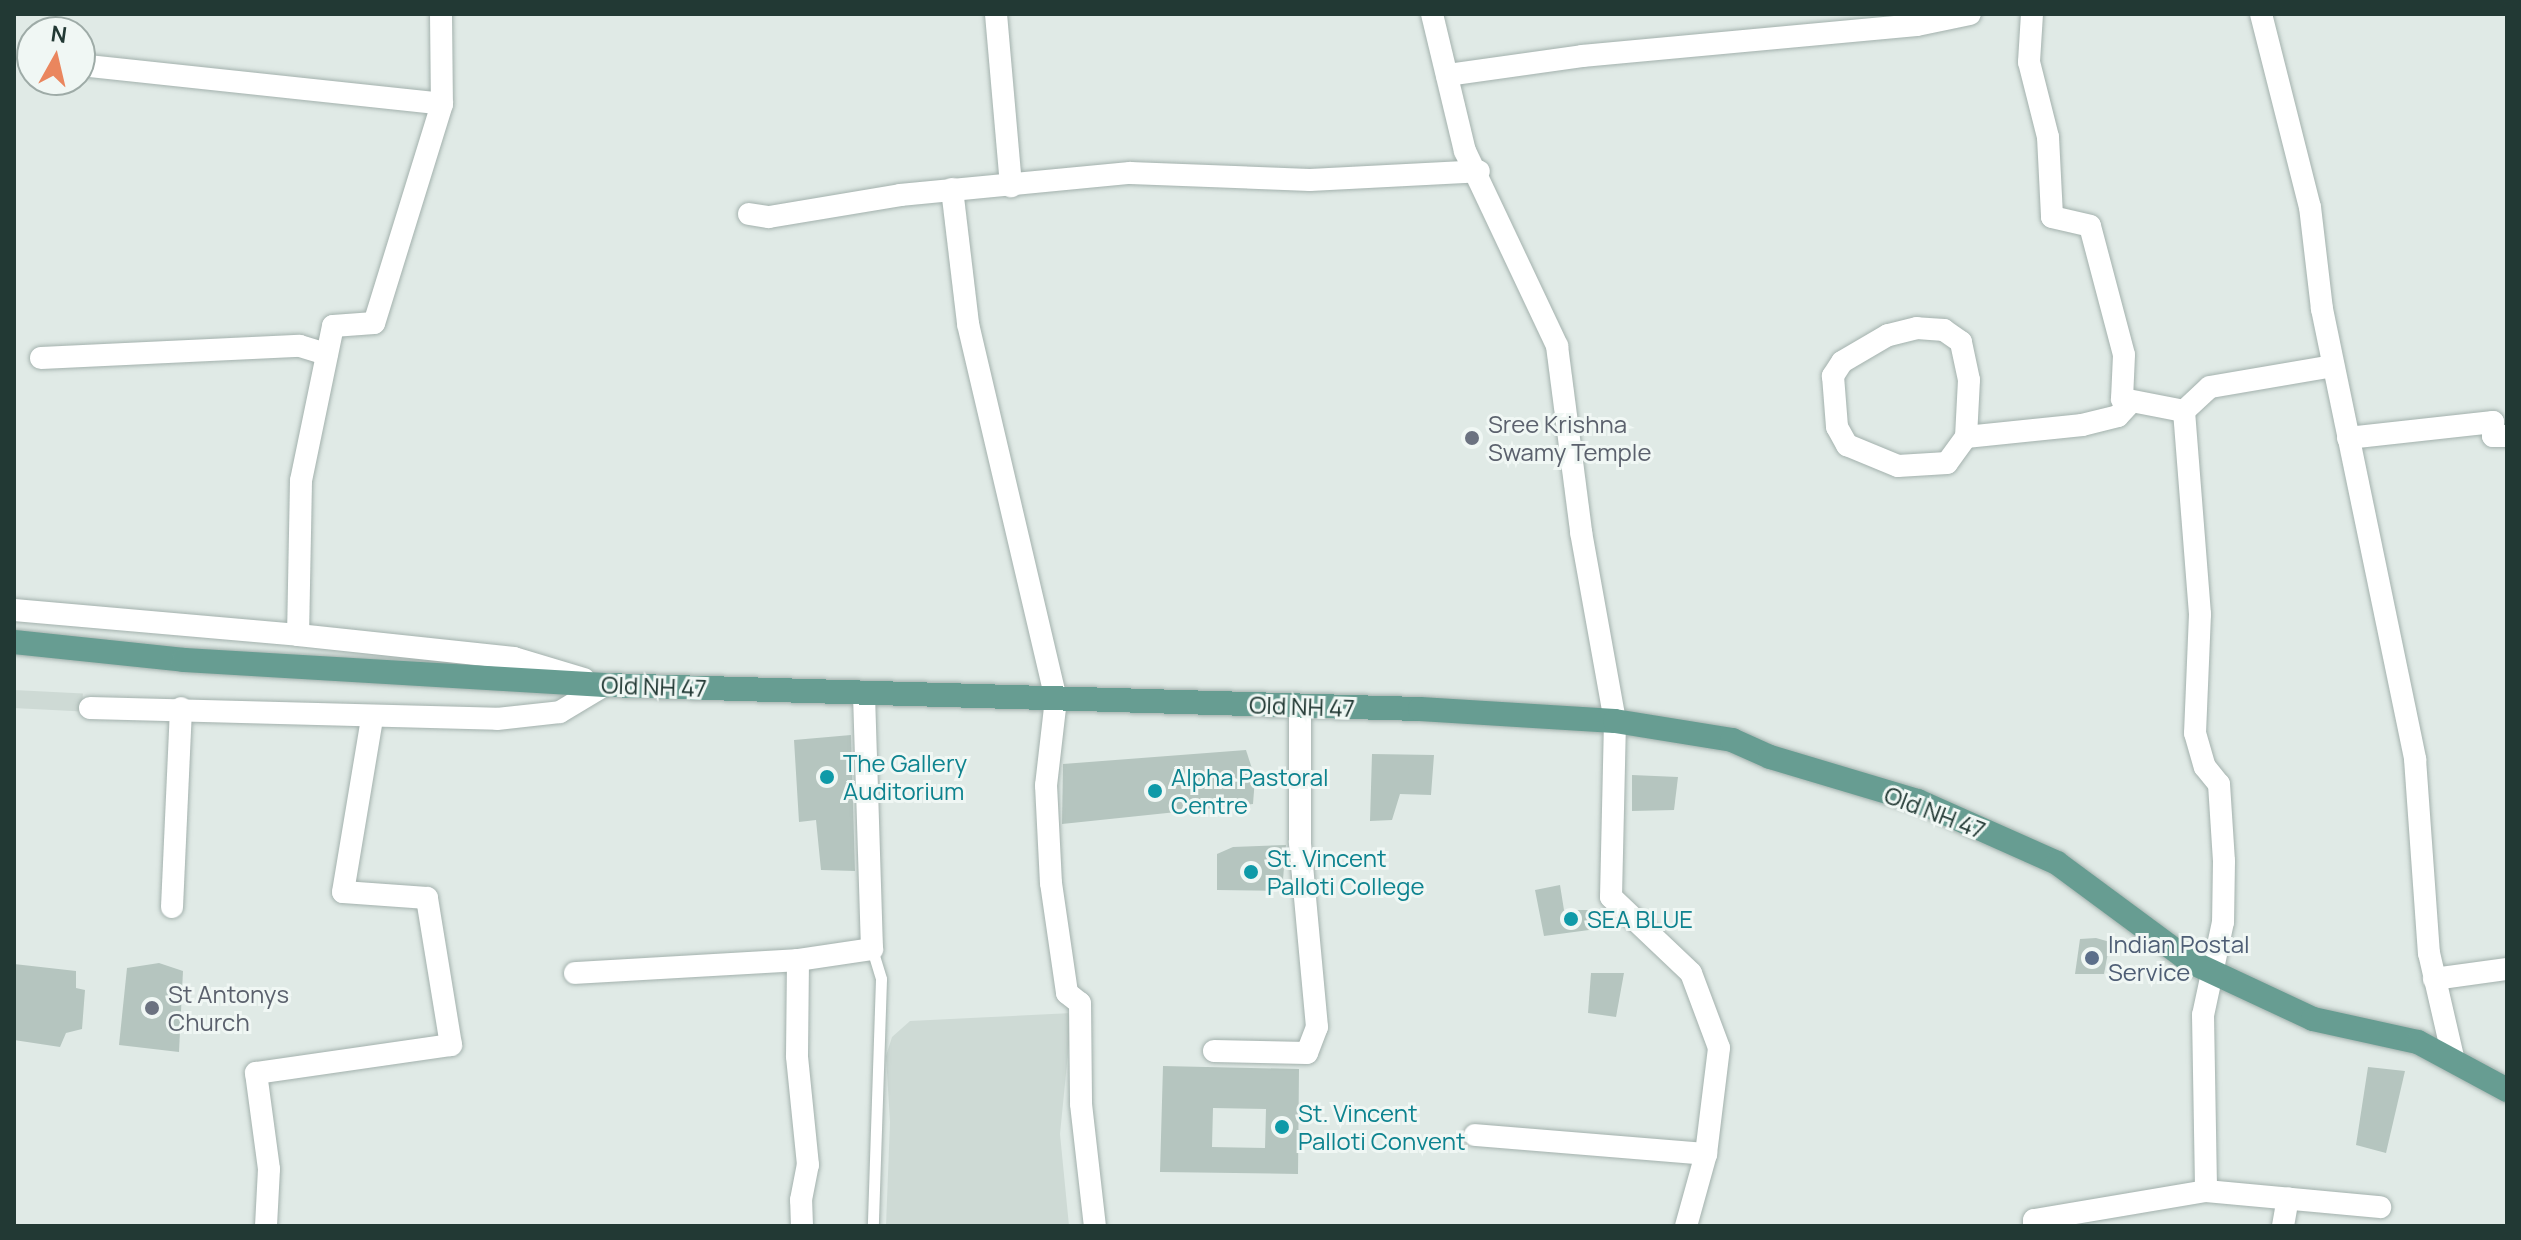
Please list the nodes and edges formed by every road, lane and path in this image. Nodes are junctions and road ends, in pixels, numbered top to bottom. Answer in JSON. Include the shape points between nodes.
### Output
{"nodes":[{"id":1,"x":441,"y":14,"type":"edge"},
{"id":2,"x":996,"y":14,"type":"edge"},
{"id":3,"x":1432,"y":14,"type":"edge"},
{"id":4,"x":1970,"y":14,"type":"edge"},
{"id":5,"x":2032,"y":14,"type":"edge"},
{"id":6,"x":2261,"y":14,"type":"edge"},
{"id":7,"x":96,"y":67,"type":"edge"},
{"id":8,"x":1447,"y":75,"type":"junction"},
{"id":9,"x":442,"y":104,"type":"junction"},
{"id":10,"x":1479,"y":171,"type":"junction"},
{"id":11,"x":1011,"y":186,"type":"junction"},
{"id":12,"x":952,"y":189,"type":"junction"},
{"id":13,"x":749,"y":214,"type":"dead end"},
{"id":14,"x":327,"y":354,"type":"junction"},
{"id":15,"x":41,"y":358,"type":"dead end"},
{"id":16,"x":2333,"y":366,"type":"junction"},
{"id":17,"x":2131,"y":402,"type":"junction"},
{"id":18,"x":2184,"y":411,"type":"junction"},
{"id":19,"x":2507,"y":436,"type":"edge"},
{"id":20,"x":1966,"y":437,"type":"junction"},
{"id":21,"x":2348,"y":438,"type":"junction"},
{"id":22,"x":14,"y":610,"type":"edge"},
{"id":23,"x":298,"y":635,"type":"junction"},
{"id":24,"x":14,"y":642,"type":"edge"},
{"id":25,"x":605,"y":685,"type":"junction"},
{"id":26,"x":864,"y":693,"type":"junction"},
{"id":27,"x":1056,"y":699,"type":"junction"},
{"id":28,"x":1300,"y":706,"type":"junction"},
{"id":29,"x":90,"y":708,"type":"dead end"},
{"id":30,"x":181,"y":708,"type":"junction"},
{"id":31,"x":372,"y":719,"type":"junction"},
{"id":32,"x":1615,"y":721,"type":"junction"},
{"id":33,"x":172,"y":907,"type":"dead end"},
{"id":34,"x":872,"y":949,"type":"junction"},
{"id":35,"x":798,"y":960,"type":"junction"},
{"id":36,"x":2507,"y":969,"type":"edge"},
{"id":37,"x":2212,"y":971,"type":"junction"},
{"id":38,"x":575,"y":973,"type":"dead end"},
{"id":39,"x":2434,"y":979,"type":"junction"},
{"id":40,"x":1214,"y":1051,"type":"dead end"},
{"id":41,"x":2453,"y":1057,"type":"junction"},
{"id":42,"x":2507,"y":1090,"type":"edge"},
{"id":43,"x":1475,"y":1135,"type":"dead end"},
{"id":44,"x":1706,"y":1154,"type":"junction"},
{"id":45,"x":2206,"y":1191,"type":"junction"},
{"id":46,"x":2288,"y":1198,"type":"junction"},
{"id":47,"x":2380,"y":1207,"type":"dead end"},
{"id":48,"x":266,"y":1226,"type":"edge"},
{"id":49,"x":802,"y":1226,"type":"edge"},
{"id":50,"x":873,"y":1226,"type":"edge"},
{"id":51,"x":1095,"y":1226,"type":"edge"},
{"id":52,"x":1686,"y":1226,"type":"edge"},
{"id":53,"x":2034,"y":1226,"type":"edge"},
{"id":54,"x":2283,"y":1226,"type":"edge"}],
"edges":[{"from":1,"to":9,"type":"street"},
{"from":2,"to":11,"type":"street"},
{"from":3,"to":8,"type":"street"},
{"from":4,"to":8,"type":"street","via":[[1917,25]]},
{"from":5,"to":17,"type":"street","via":[[2029,62],[2048,137],[2052,217],[2090,226],[2124,355],[2122,399]]},
{"from":6,"to":16,"type":"street","via":[[2310,207]]},
{"from":7,"to":9,"type":"street"},
{"from":8,"to":10,"type":"street","via":[[1465,151]]},
{"from":9,"to":14,"type":"street","via":[[374,323],[333,326]]},
{"from":10,"to":11,"type":"street","via":[[1310,180],[1130,173]]},
{"from":10,"to":32,"type":"street","via":[[1557,346],[1581,532]]},
{"from":11,"to":12,"type":"street"},
{"from":12,"to":13,"type":"street","via":[[769,217]]},
{"from":12,"to":27,"type":"street","via":[[968,324]]},
{"from":14,"to":15,"type":"street","via":[[300,346]]},
{"from":14,"to":23,"type":"street","via":[[301,481]]},
{"from":16,"to":18,"type":"street","via":[[2210,387]]},
{"from":16,"to":21,"type":"street"},
{"from":17,"to":18,"type":"street"},
{"from":17,"to":20,"type":"street","via":[[2118,416],[2082,425]]},
{"from":18,"to":37,"type":"street","via":[[2200,614],[2195,733],[2205,767],[2219,784],[2224,824],[2223,922]]},
{"from":19,"to":21,"type":"street","via":[[2493,436],[2493,422]]},
{"from":20,"to":20,"type":"street","via":[[1947,463],[1930,468],[1898,466],[1860,453],[1847,445],[1837,427],[1833,376],[1842,362],[1888,335],[1917,328],[1944,330],[1961,342],[1967,371]]},
{"from":21,"to":39,"type":"street","via":[[2415,759]]},
{"from":22,"to":23,"type":"street"},
{"from":23,"to":25,"type":"street","via":[[514,658]]},
{"from":24,"to":25,"type":"main road","name":"Old NH 47","via":[[184,660]]},
{"from":25,"to":26,"type":"main road","name":"Old NH 47"},
{"from":25,"to":31,"type":"street","via":[[560,712],[497,719]]},
{"from":26,"to":27,"type":"main road","name":"Old NH 47"},
{"from":26,"to":34,"type":"street"},
{"from":27,"to":28,"type":"main road","name":"Old NH 47"},
{"from":27,"to":51,"type":"street","via":[[1046,785],[1051,883],[1067,993],[1080,1003],[1081,1104]]},
{"from":28,"to":32,"type":"main road","name":"Old NH 47"},
{"from":28,"to":40,"type":"street","via":[[1300,842],[1317,1027],[1307,1053]]},
{"from":29,"to":30,"type":"street"},
{"from":30,"to":31,"type":"street"},
{"from":30,"to":33,"type":"street"},
{"from":31,"to":48,"type":"street","via":[[343,892],[427,898],[451,1045],[256,1073],[269,1169]]},
{"from":32,"to":37,"type":"main road","name":"Old NH 47","via":[[1732,740],[1770,757],[1918,801],[2057,863],[2191,962]]},
{"from":32,"to":44,"type":"street","via":[[1611,897],[1691,973],[1719,1048]]},
{"from":34,"to":35,"type":"street"},
{"from":34,"to":50,"type":"lane","via":[[881,979]]},
{"from":35,"to":38,"type":"street"},
{"from":35,"to":49,"type":"street","via":[[797,1056],[808,1165]]},
{"from":36,"to":39,"type":"street"},
{"from":37,"to":41,"type":"main road","name":"Old NH 47","via":[[2313,1019],[2418,1042]]},
{"from":37,"to":45,"type":"street","via":[[2201,1065]]},
{"from":39,"to":41,"type":"street"},
{"from":41,"to":42,"type":"main road","name":"Old NH 47"},
{"from":43,"to":44,"type":"street"},
{"from":44,"to":52,"type":"street"},
{"from":45,"to":46,"type":"street"},
{"from":45,"to":53,"type":"street","via":[[2034,1220]]},
{"from":46,"to":47,"type":"street"},
{"from":46,"to":54,"type":"street"}]}
